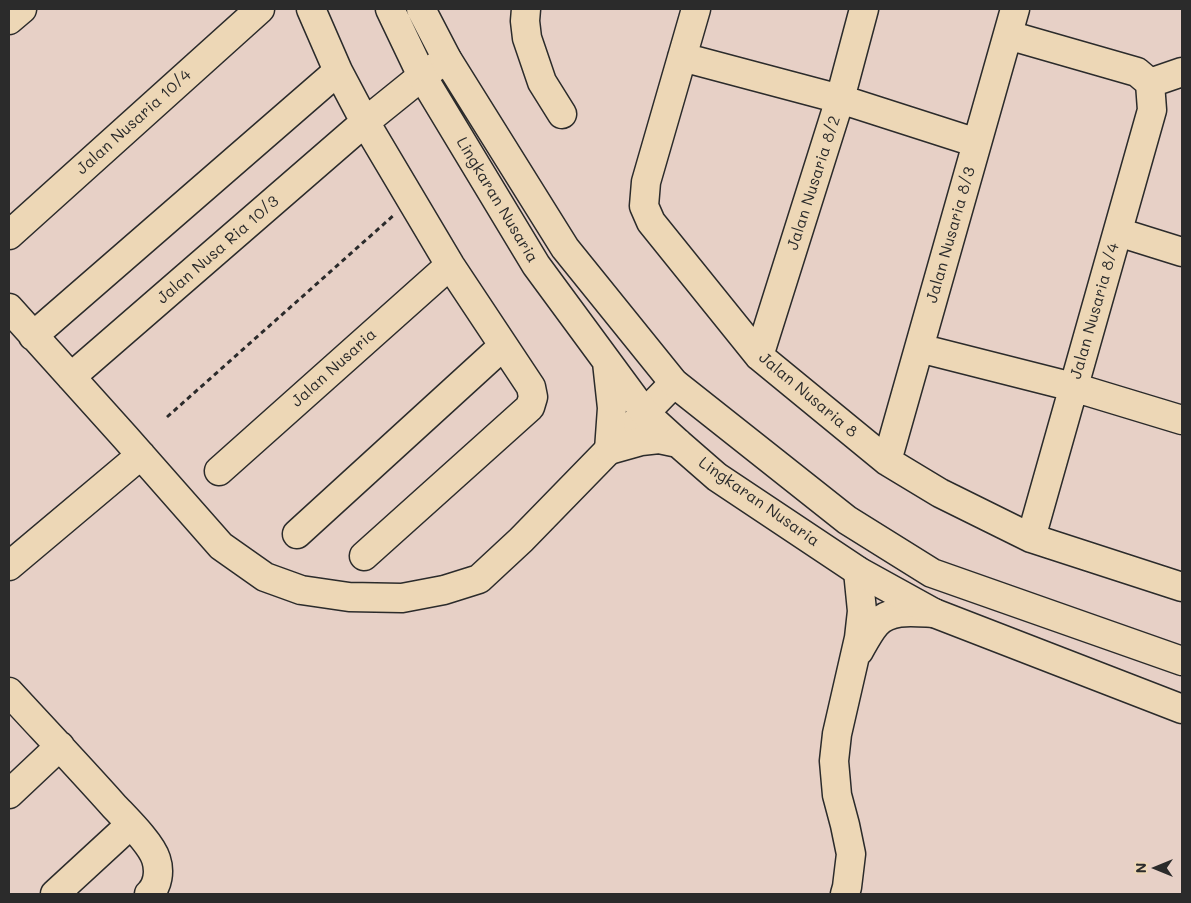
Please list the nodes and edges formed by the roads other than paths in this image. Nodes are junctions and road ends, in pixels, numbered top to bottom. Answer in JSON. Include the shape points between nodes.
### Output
{"nodes":[{"id":1,"x":22,"y":9,"type":"edge"},
{"id":2,"x":260,"y":9,"type":"edge"},
{"id":3,"x":311,"y":9,"type":"edge"},
{"id":4,"x":390,"y":9,"type":"edge"},
{"id":5,"x":421,"y":9,"type":"edge"},
{"id":6,"x":526,"y":9,"type":"edge"},
{"id":7,"x":696,"y":9,"type":"edge"},
{"id":8,"x":864,"y":9,"type":"edge"},
{"id":9,"x":1016,"y":9,"type":"edge"},
{"id":10,"x":9,"y":20,"type":"edge"},
{"id":11,"x":1008,"y":35,"type":"junction"},
{"id":12,"x":682,"y":57,"type":"junction"},
{"id":13,"x":447,"y":59,"type":"junction"},
{"id":14,"x":338,"y":71,"type":"junction"},
{"id":15,"x":1182,"y":72,"type":"edge"},
{"id":16,"x":422,"y":76,"type":"junction"},
{"id":17,"x":1150,"y":83,"type":"junction"},
{"id":18,"x":840,"y":99,"type":"junction"},
{"id":19,"x":562,"y":114,"type":"dead end"},
{"id":20,"x":365,"y":122,"type":"junction"},
{"id":21,"x":977,"y":143,"type":"junction"},
{"id":22,"x":1118,"y":232,"type":"junction"},
{"id":23,"x":9,"y":235,"type":"edge"},
{"id":24,"x":1182,"y":252,"type":"edge"},
{"id":25,"x":450,"y":265,"type":"junction"},
{"id":26,"x":9,"y":308,"type":"edge"},
{"id":27,"x":33,"y":336,"type":"junction"},
{"id":28,"x":503,"y":346,"type":"junction"},
{"id":29,"x":920,"y":348,"type":"junction"},
{"id":30,"x":759,"y":356,"type":"junction"},
{"id":31,"x":607,"y":361,"type":"junction"},
{"id":32,"x":71,"y":378,"type":"junction"},
{"id":33,"x":674,"y":383,"type":"junction"},
{"id":34,"x":1073,"y":387,"type":"junction"},
{"id":35,"x":645,"y":413,"type":"junction"},
{"id":36,"x":1182,"y":420,"type":"edge"},
{"id":37,"x":678,"y":443,"type":"junction"},
{"id":38,"x":609,"y":450,"type":"junction"},
{"id":39,"x":141,"y":455,"type":"junction"},
{"id":40,"x":887,"y":461,"type":"junction"},
{"id":41,"x":219,"y":471,"type":"dead end"},
{"id":42,"x":297,"y":534,"type":"dead end"},
{"id":43,"x":1031,"y":538,"type":"junction"},
{"id":44,"x":364,"y":556,"type":"dead end"},
{"id":45,"x":9,"y":566,"type":"edge"},
{"id":46,"x":858,"y":571,"type":"junction"},
{"id":47,"x":1182,"y":587,"type":"edge"},
{"id":48,"x":934,"y":613,"type":"junction"},
{"id":49,"x":856,"y":657,"type":"junction"},
{"id":50,"x":1182,"y":661,"type":"edge"},
{"id":51,"x":9,"y":692,"type":"edge"},
{"id":52,"x":1182,"y":709,"type":"edge"},
{"id":53,"x":60,"y":746,"type":"junction"},
{"id":54,"x":9,"y":794,"type":"edge"},
{"id":55,"x":131,"y":824,"type":"junction"},
{"id":56,"x":55,"y":894,"type":"edge"},
{"id":57,"x":149,"y":894,"type":"edge"},
{"id":58,"x":845,"y":894,"type":"edge"}],
"edges":[{"from":1,"to":10,"type":"street"},
{"from":2,"to":23,"type":"street","name":"Jalan Nusaria 10/4"},
{"from":3,"to":14,"type":"street"},
{"from":4,"to":16,"type":"street","name":"Lingkaran Nusaria"},
{"from":5,"to":13,"type":"street","name":"Lingkaran Nusaria"},
{"from":6,"to":19,"type":"street","via":[[527,38],[542,82]]},
{"from":7,"to":12,"type":"street","name":"Jalan Nusaria 8"},
{"from":8,"to":18,"type":"street","name":"Jalan Nusaria 8/2"},
{"from":9,"to":11,"type":"street","name":"Jalan Nusaria 8/3"},
{"from":11,"to":17,"type":"street","via":[[1137,72]]},
{"from":11,"to":21,"type":"street","name":"Jalan Nusaria 8/3"},
{"from":12,"to":18,"type":"street"},
{"from":12,"to":30,"type":"street","name":"Jalan Nusaria 8","via":[[646,182],[644,206],[651,222]]},
{"from":13,"to":16,"type":"street","name":"Jalan Nusa Ria 10/3"},
{"from":13,"to":33,"type":"street","name":"Lingkaran Nusaria","via":[[565,248]]},
{"from":14,"to":20,"type":"street"},
{"from":14,"to":27,"type":"street"},
{"from":15,"to":17,"type":"street"},
{"from":16,"to":20,"type":"street","name":"Jalan Nusa Ria 10/3"},
{"from":16,"to":31,"type":"street","name":"Lingkaran Nusaria","via":[[536,265]]},
{"from":17,"to":22,"type":"street","name":"Jalan Nusaria 8/4","via":[[1152,110]]},
{"from":18,"to":21,"type":"street"},
{"from":18,"to":30,"type":"street","name":"Jalan Nusaria 8/2"},
{"from":20,"to":25,"type":"street"},
{"from":20,"to":32,"type":"street","name":"Jalan Nusa Ria 10/3"},
{"from":21,"to":29,"type":"street","name":"Jalan Nusaria 8/3"},
{"from":22,"to":24,"type":"street"},
{"from":22,"to":34,"type":"street","name":"Jalan Nusaria 8/4"},
{"from":25,"to":28,"type":"street"},
{"from":25,"to":41,"type":"street","name":"Jalan Nusaria"},
{"from":26,"to":27,"type":"street"},
{"from":27,"to":32,"type":"street"},
{"from":28,"to":42,"type":"street"},
{"from":28,"to":44,"type":"street","via":[[531,387],[534,397],[530,407]]},
{"from":29,"to":34,"type":"street"},
{"from":29,"to":40,"type":"street","name":"Jalan Nusaria 8/3"},
{"from":30,"to":40,"type":"street","name":"Jalan Nusaria 8"},
{"from":31,"to":35,"type":"street","name":"Lingkaran Nusaria"},
{"from":31,"to":38,"type":"street","via":[[612,408]]},
{"from":32,"to":39,"type":"street"},
{"from":33,"to":35,"type":"street"},
{"from":33,"to":50,"type":"street","name":"Lingkaran Nusaria","via":[[847,520],[932,573]]},
{"from":34,"to":36,"type":"street"},
{"from":34,"to":43,"type":"street","name":"Jalan Nusaria 8/4"},
{"from":35,"to":37,"type":"street","name":"Lingkaran Nusaria"},
{"from":35,"to":38,"type":"street"},
{"from":37,"to":38,"type":"street","via":[[659,439]]},
{"from":37,"to":46,"type":"street","name":"Lingkaran Nusaria","via":[[717,476]]},
{"from":38,"to":39,"type":"street","via":[[479,579],[402,598],[320,593],[265,577],[222,546]]},
{"from":39,"to":45,"type":"street"},
{"from":40,"to":43,"type":"street","name":"Jalan Nusaria 8","via":[[940,493]]},
{"from":43,"to":47,"type":"street","name":"Jalan Nusaria 8"},
{"from":46,"to":48,"type":"street","name":"Lingkaran Nusaria"},
{"from":46,"to":49,"type":"street","via":[[862,611]]},
{"from":48,"to":49,"type":"street","via":[[889,615],[878,622]]},
{"from":48,"to":52,"type":"street","name":"Lingkaran Nusaria"},
{"from":49,"to":58,"type":"street","via":[[837,734],[834,761],[837,795],[851,854]]},
{"from":51,"to":53,"type":"street"},
{"from":53,"to":54,"type":"street"},
{"from":53,"to":55,"type":"street"},
{"from":55,"to":56,"type":"street"},
{"from":55,"to":57,"type":"street","via":[[156,859],[157,882]]}]}
